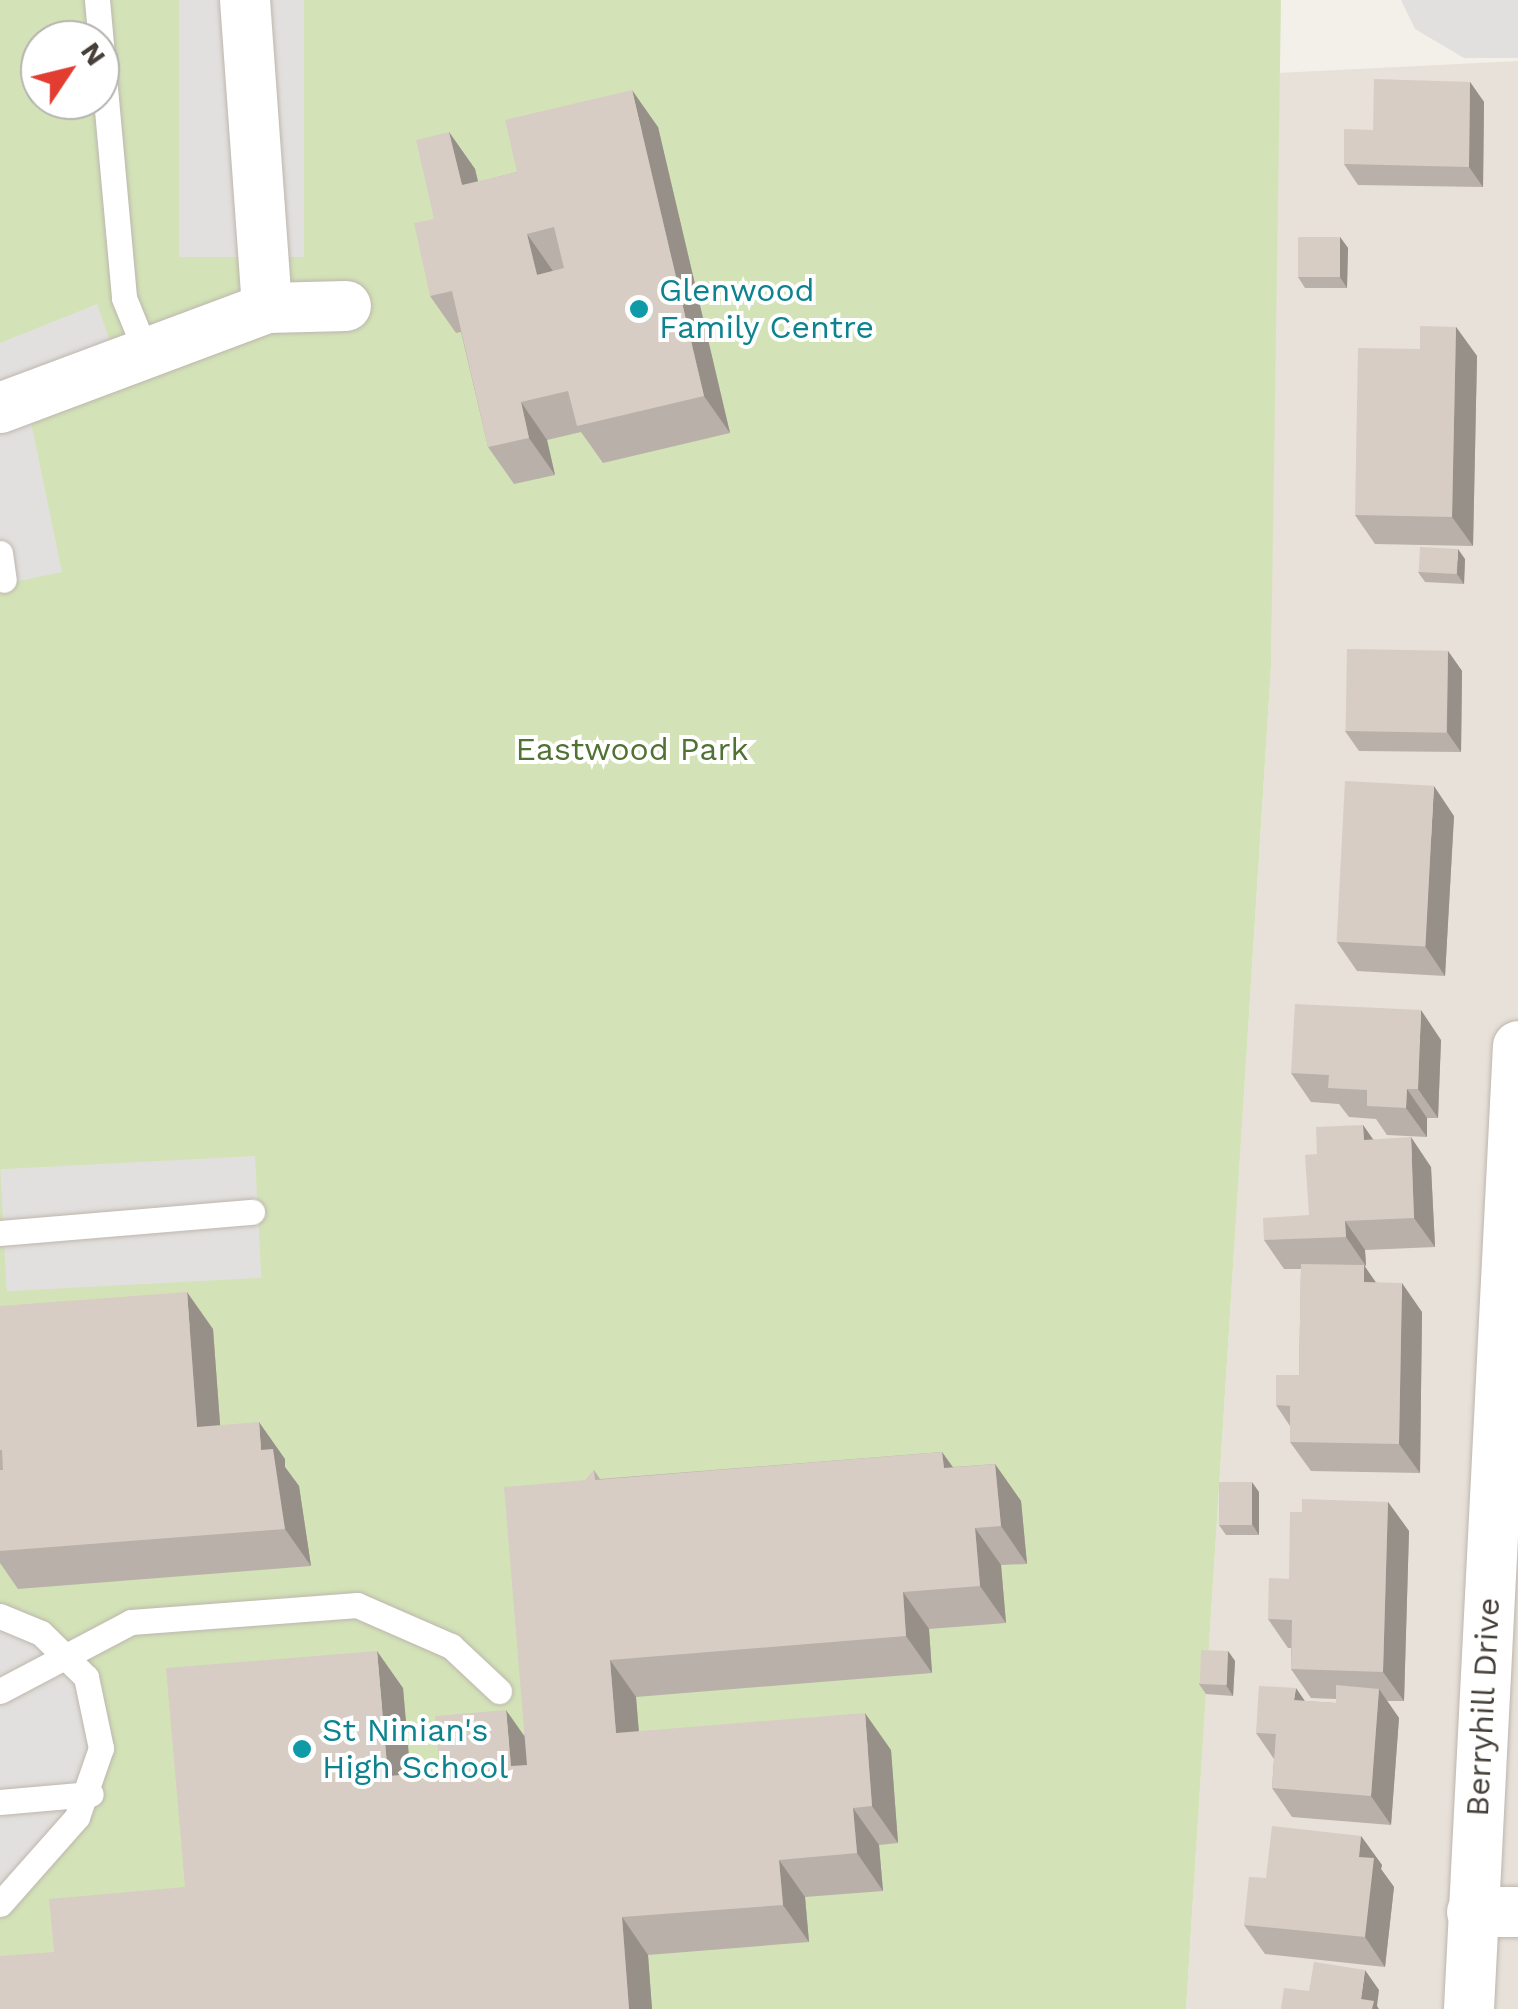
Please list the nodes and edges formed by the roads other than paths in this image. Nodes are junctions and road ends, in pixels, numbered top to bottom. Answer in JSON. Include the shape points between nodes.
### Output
{"nodes":[{"id":1,"x":97,"y":0,"type":"edge"},
{"id":2,"x":244,"y":0,"type":"edge"},
{"id":3,"x":346,"y":306,"type":"dead end"},
{"id":4,"x":267,"y":308,"type":"junction"},
{"id":5,"x":148,"y":357,"type":"junction"},
{"id":6,"x":0,"y":408,"type":"edge"},
{"id":7,"x":0,"y":552,"type":"edge"},
{"id":8,"x":4,"y":580,"type":"dead end"},
{"id":9,"x":1518,"y":1046,"type":"edge"},
{"id":10,"x":252,"y":1212,"type":"dead end"},
{"id":11,"x":0,"y":1234,"type":"edge"},
{"id":12,"x":0,"y":1616,"type":"edge"},
{"id":13,"x":63,"y":1650,"type":"junction"},
{"id":14,"x":498,"y":1690,"type":"dead end"},
{"id":15,"x":0,"y":1691,"type":"edge"},
{"id":16,"x":91,"y":1794,"type":"junction"},
{"id":17,"x":0,"y":1802,"type":"edge"},
{"id":18,"x":0,"y":1904,"type":"edge"},
{"id":19,"x":1495,"y":1912,"type":"edge"},
{"id":20,"x":1469,"y":2009,"type":"edge"}],
"edges":[{"from":1,"to":5,"type":"lane","via":[[124,298]]},
{"from":2,"to":4,"type":"street"},
{"from":3,"to":4,"type":"street"},
{"from":4,"to":5,"type":"street"},
{"from":5,"to":6,"type":"street"},
{"from":7,"to":8,"type":"lane"},
{"from":9,"to":19,"type":"street","name":"Berryhill Drive"},
{"from":10,"to":11,"type":"lane"},
{"from":12,"to":13,"type":"lane"},
{"from":13,"to":14,"type":"lane","via":[[131,1622],[357,1605],[408,1620]]},
{"from":13,"to":15,"type":"lane"},
{"from":13,"to":16,"type":"lane","via":[[95,1704],[101,1748]]},
{"from":16,"to":17,"type":"lane"},
{"from":16,"to":18,"type":"lane"},
{"from":19,"to":20,"type":"street","name":"Berryhill Drive"}]}
